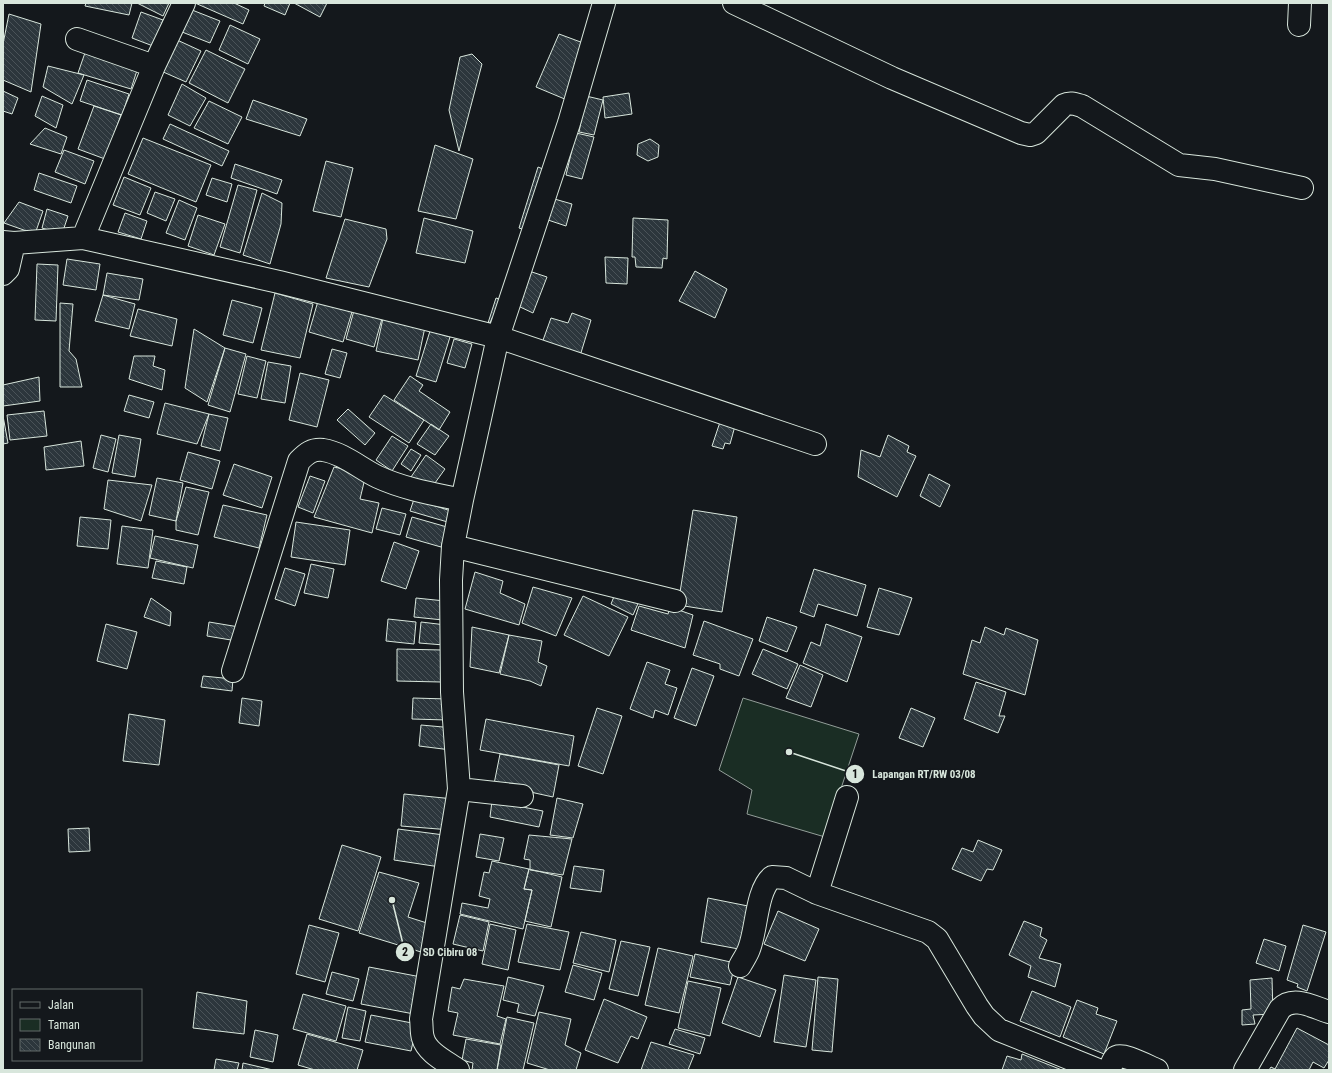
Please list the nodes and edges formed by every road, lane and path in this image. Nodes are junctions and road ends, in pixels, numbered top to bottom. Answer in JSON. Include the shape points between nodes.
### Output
{"nodes":[{"id":1,"x":184,"y":3,"type":"edge"},
{"id":2,"x":734,"y":3,"type":"edge"},
{"id":3,"x":1300,"y":3,"type":"edge"},
{"id":4,"x":606,"y":8,"type":"edge"},
{"id":5,"x":1300,"y":25,"type":"dead end"},
{"id":6,"x":77,"y":39,"type":"dead end"},
{"id":7,"x":154,"y":66,"type":"junction"},
{"id":8,"x":1302,"y":188,"type":"dead end"},
{"id":9,"x":83,"y":238,"type":"junction"},
{"id":10,"x":8,"y":242,"type":"edge"},
{"id":11,"x":3,"y":274,"type":"edge"},
{"id":12,"x":498,"y":337,"type":"junction"},
{"id":13,"x":815,"y":444,"type":"dead end"},
{"id":14,"x":462,"y":500,"type":"junction"},
{"id":15,"x":454,"y":546,"type":"junction"},
{"id":16,"x":675,"y":601,"type":"dead end"},
{"id":17,"x":233,"y":671,"type":"dead end"},
{"id":18,"x":459,"y":789,"type":"junction"},
{"id":19,"x":522,"y":796,"type":"dead end"},
{"id":20,"x":847,"y":797,"type":"dead end"},
{"id":21,"x":817,"y":893,"type":"junction"},
{"id":22,"x":740,"y":966,"type":"dead end"},
{"id":23,"x":1329,"y":1012,"type":"edge"},
{"id":24,"x":458,"y":1070,"type":"edge"},
{"id":25,"x":1098,"y":1070,"type":"edge"},
{"id":26,"x":1110,"y":1070,"type":"edge"},
{"id":27,"x":1157,"y":1070,"type":"edge"},
{"id":28,"x":1245,"y":1070,"type":"edge"}],
"edges":[{"from":1,"to":7,"type":"street"},
{"from":2,"to":8,"type":"street","via":[[892,78],[1021,133],[1036,133],[1064,105],[1073,103],[1179,165],[1215,169]]},
{"from":3,"to":5,"type":"street"},
{"from":4,"to":12,"type":"street"},
{"from":6,"to":7,"type":"street"},
{"from":7,"to":9,"type":"street"},
{"from":9,"to":10,"type":"street"},
{"from":9,"to":12,"type":"street","via":[[279,282]]},
{"from":10,"to":11,"type":"street","via":[[8,269]]},
{"from":12,"to":13,"type":"street"},
{"from":12,"to":14,"type":"street"},
{"from":14,"to":15,"type":"street"},
{"from":14,"to":17,"type":"street","via":[[417,490],[379,477],[325,450],[307,452],[299,461]]},
{"from":15,"to":16,"type":"street"},
{"from":15,"to":18,"type":"street","via":[[451,580],[452,692]]},
{"from":18,"to":19,"type":"street"},
{"from":18,"to":24,"type":"street","via":[[421,1019],[423,1038],[430,1050]]},
{"from":20,"to":21,"type":"street"},
{"from":21,"to":22,"type":"street","via":[[786,878],[772,877],[767,881],[749,949]]},
{"from":21,"to":25,"type":"street","via":[[928,932],[937,939],[984,1016],[999,1030]]},
{"from":23,"to":28,"type":"street","via":[[1299,1002],[1285,1004]]},
{"from":26,"to":27,"type":"street","via":[[1114,1059],[1125,1056]]}]}
